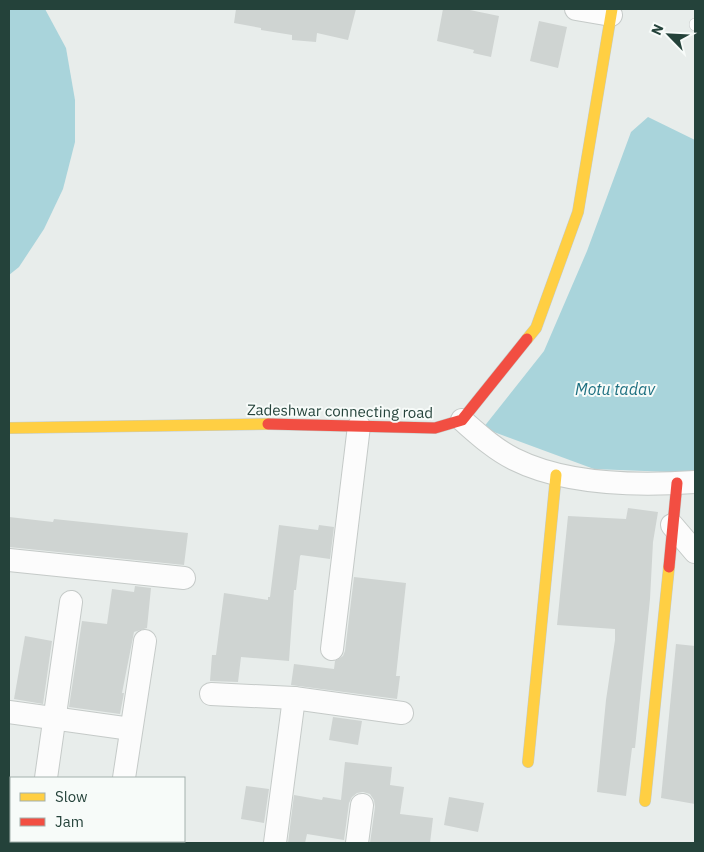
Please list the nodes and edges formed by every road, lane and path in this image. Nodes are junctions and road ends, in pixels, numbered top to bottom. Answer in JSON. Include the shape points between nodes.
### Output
{"nodes":[{"id":1,"x":576,"y":9,"type":"edge"},
{"id":2,"x":611,"y":12,"type":"edge"},
{"id":3,"x":462,"y":420,"type":"junction"},
{"id":4,"x":359,"y":426,"type":"junction"},
{"id":5,"x":9,"y":428,"type":"edge"},
{"id":6,"x":556,"y":474,"type":"junction"},
{"id":7,"x":686,"y":483,"type":"edge"},
{"id":8,"x":672,"y":526,"type":"junction"},
{"id":9,"x":695,"y":552,"type":"edge"},
{"id":10,"x":9,"y":560,"type":"edge"},
{"id":11,"x":184,"y":578,"type":"dead end"},
{"id":12,"x":71,"y":602,"type":"dead end"},
{"id":13,"x":145,"y":641,"type":"dead end"},
{"id":14,"x":332,"y":649,"type":"dead end"},
{"id":15,"x":211,"y":694,"type":"dead end"},
{"id":16,"x":294,"y":698,"type":"junction"},
{"id":17,"x":9,"y":712,"type":"edge"},
{"id":18,"x":402,"y":713,"type":"dead end"},
{"id":19,"x":55,"y":718,"type":"junction"},
{"id":20,"x":132,"y":729,"type":"junction"},
{"id":21,"x":528,"y":762,"type":"dead end"},
{"id":22,"x":46,"y":777,"type":"edge"},
{"id":23,"x":124,"y":777,"type":"edge"},
{"id":24,"x":645,"y":801,"type":"dead end"},
{"id":25,"x":362,"y":805,"type":"dead end"},
{"id":26,"x":275,"y":843,"type":"edge"},
{"id":27,"x":357,"y":843,"type":"edge"}],
"edges":[{"from":1,"to":2,"type":"street"},
{"from":2,"to":3,"type":"street","via":[[578,212],[536,328]]},
{"from":3,"to":4,"type":"street","name":"Zadeshwar connecting road","via":[[435,428]]},
{"from":3,"to":6,"type":"street","via":[[483,440],[514,458]]},
{"from":4,"to":5,"type":"street","name":"Zadeshwar connecting road"},
{"from":4,"to":14,"type":"street"},
{"from":6,"to":7,"type":"street","via":[[635,484]]},
{"from":6,"to":21,"type":"street"},
{"from":7,"to":8,"type":"street"},
{"from":8,"to":9,"type":"street"},
{"from":8,"to":24,"type":"street"},
{"from":10,"to":11,"type":"street"},
{"from":12,"to":19,"type":"street"},
{"from":13,"to":20,"type":"street"},
{"from":15,"to":16,"type":"street"},
{"from":16,"to":18,"type":"street"},
{"from":16,"to":26,"type":"street"},
{"from":17,"to":19,"type":"street"},
{"from":19,"to":20,"type":"street"},
{"from":19,"to":22,"type":"street"},
{"from":20,"to":23,"type":"street"},
{"from":25,"to":27,"type":"street"}]}
